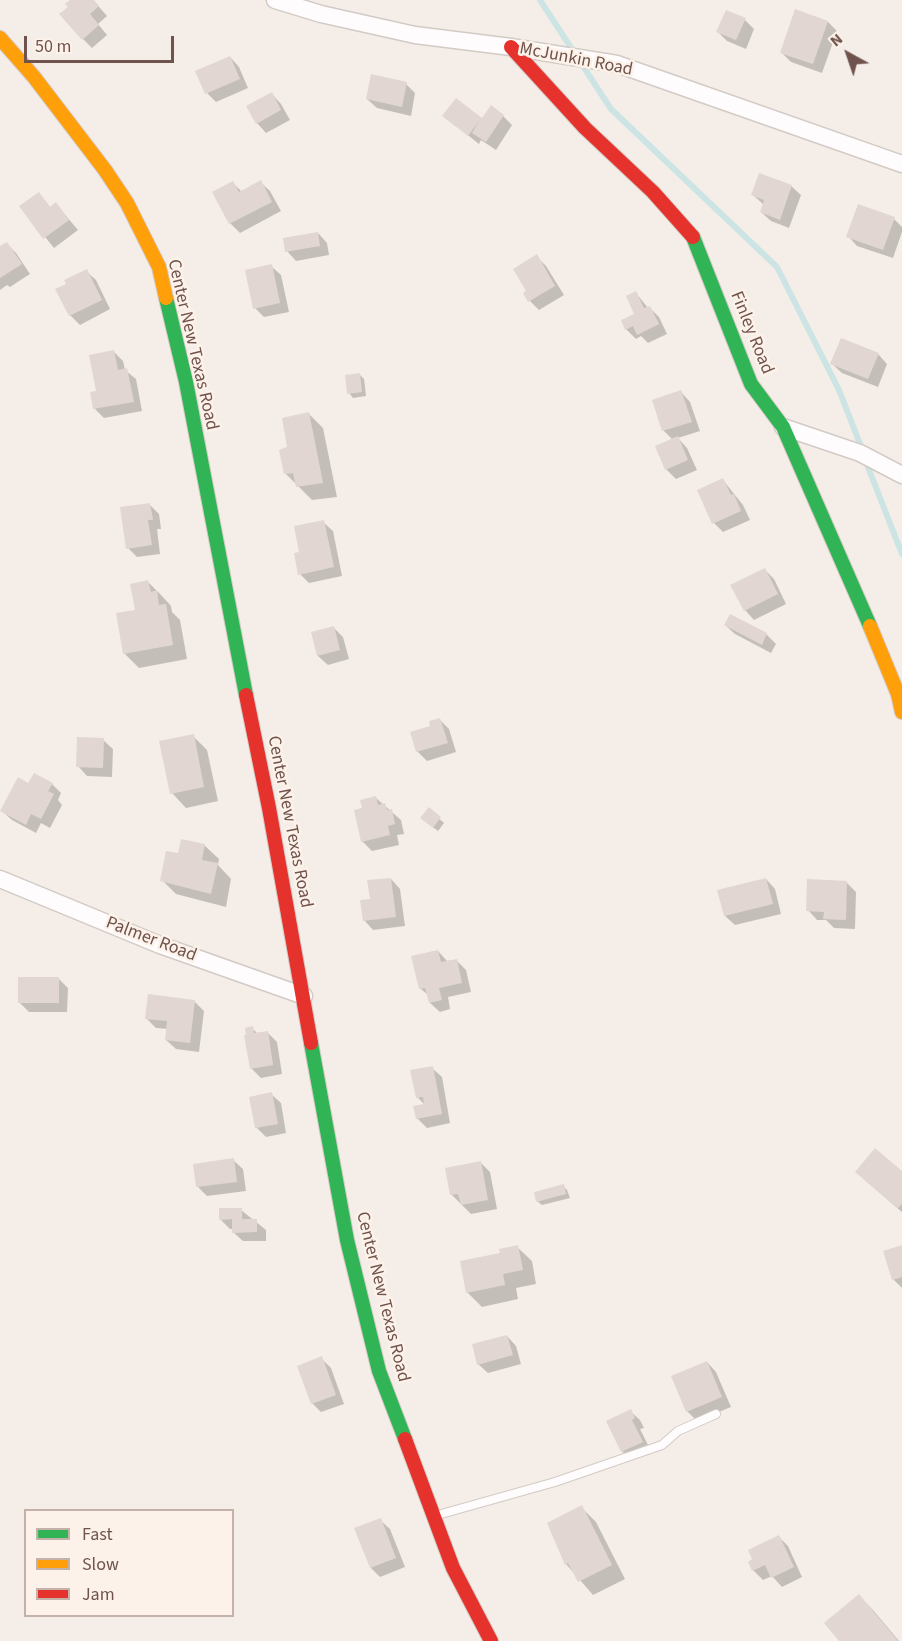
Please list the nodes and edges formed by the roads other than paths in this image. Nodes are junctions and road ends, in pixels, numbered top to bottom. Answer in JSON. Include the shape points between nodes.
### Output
{"nodes":[{"id":1,"x":275,"y":0,"type":"edge"},
{"id":2,"x":0,"y":38,"type":"edge"},
{"id":3,"x":511,"y":47,"type":"junction"},
{"id":4,"x":902,"y":164,"type":"edge"},
{"id":5,"x":783,"y":427,"type":"junction"},
{"id":6,"x":902,"y":475,"type":"edge"},
{"id":7,"x":902,"y":712,"type":"edge"},
{"id":8,"x":0,"y":879,"type":"edge"},
{"id":9,"x":304,"y":996,"type":"junction"},
{"id":10,"x":716,"y":1414,"type":"dead end"},
{"id":11,"x":433,"y":1517,"type":"junction"},
{"id":12,"x":491,"y":1641,"type":"edge"}],
"edges":[{"from":1,"to":3,"type":"street","name":"McJunkin Road","via":[[415,35]]},
{"from":2,"to":9,"type":"street","name":"Center New Texas Road","via":[[128,203],[159,267],[186,382]]},
{"from":3,"to":4,"type":"street","name":"McJunkin Road","via":[[617,64]]},
{"from":3,"to":5,"type":"street","name":"Finley Road","via":[[696,240],[751,384]]},
{"from":5,"to":6,"type":"street","via":[[860,453]]},
{"from":5,"to":7,"type":"street","name":"Finley Road","via":[[884,659]]},
{"from":8,"to":9,"type":"street","name":"Palmer Road","via":[[160,945]]},
{"from":9,"to":11,"type":"street","name":"Center New Texas Road","via":[[347,1240],[379,1371]]},
{"from":10,"to":11,"type":"lane","via":[[678,1431],[662,1445],[555,1482]]},
{"from":11,"to":12,"type":"street","name":"Center New Texas Road","via":[[453,1568]]}]}
